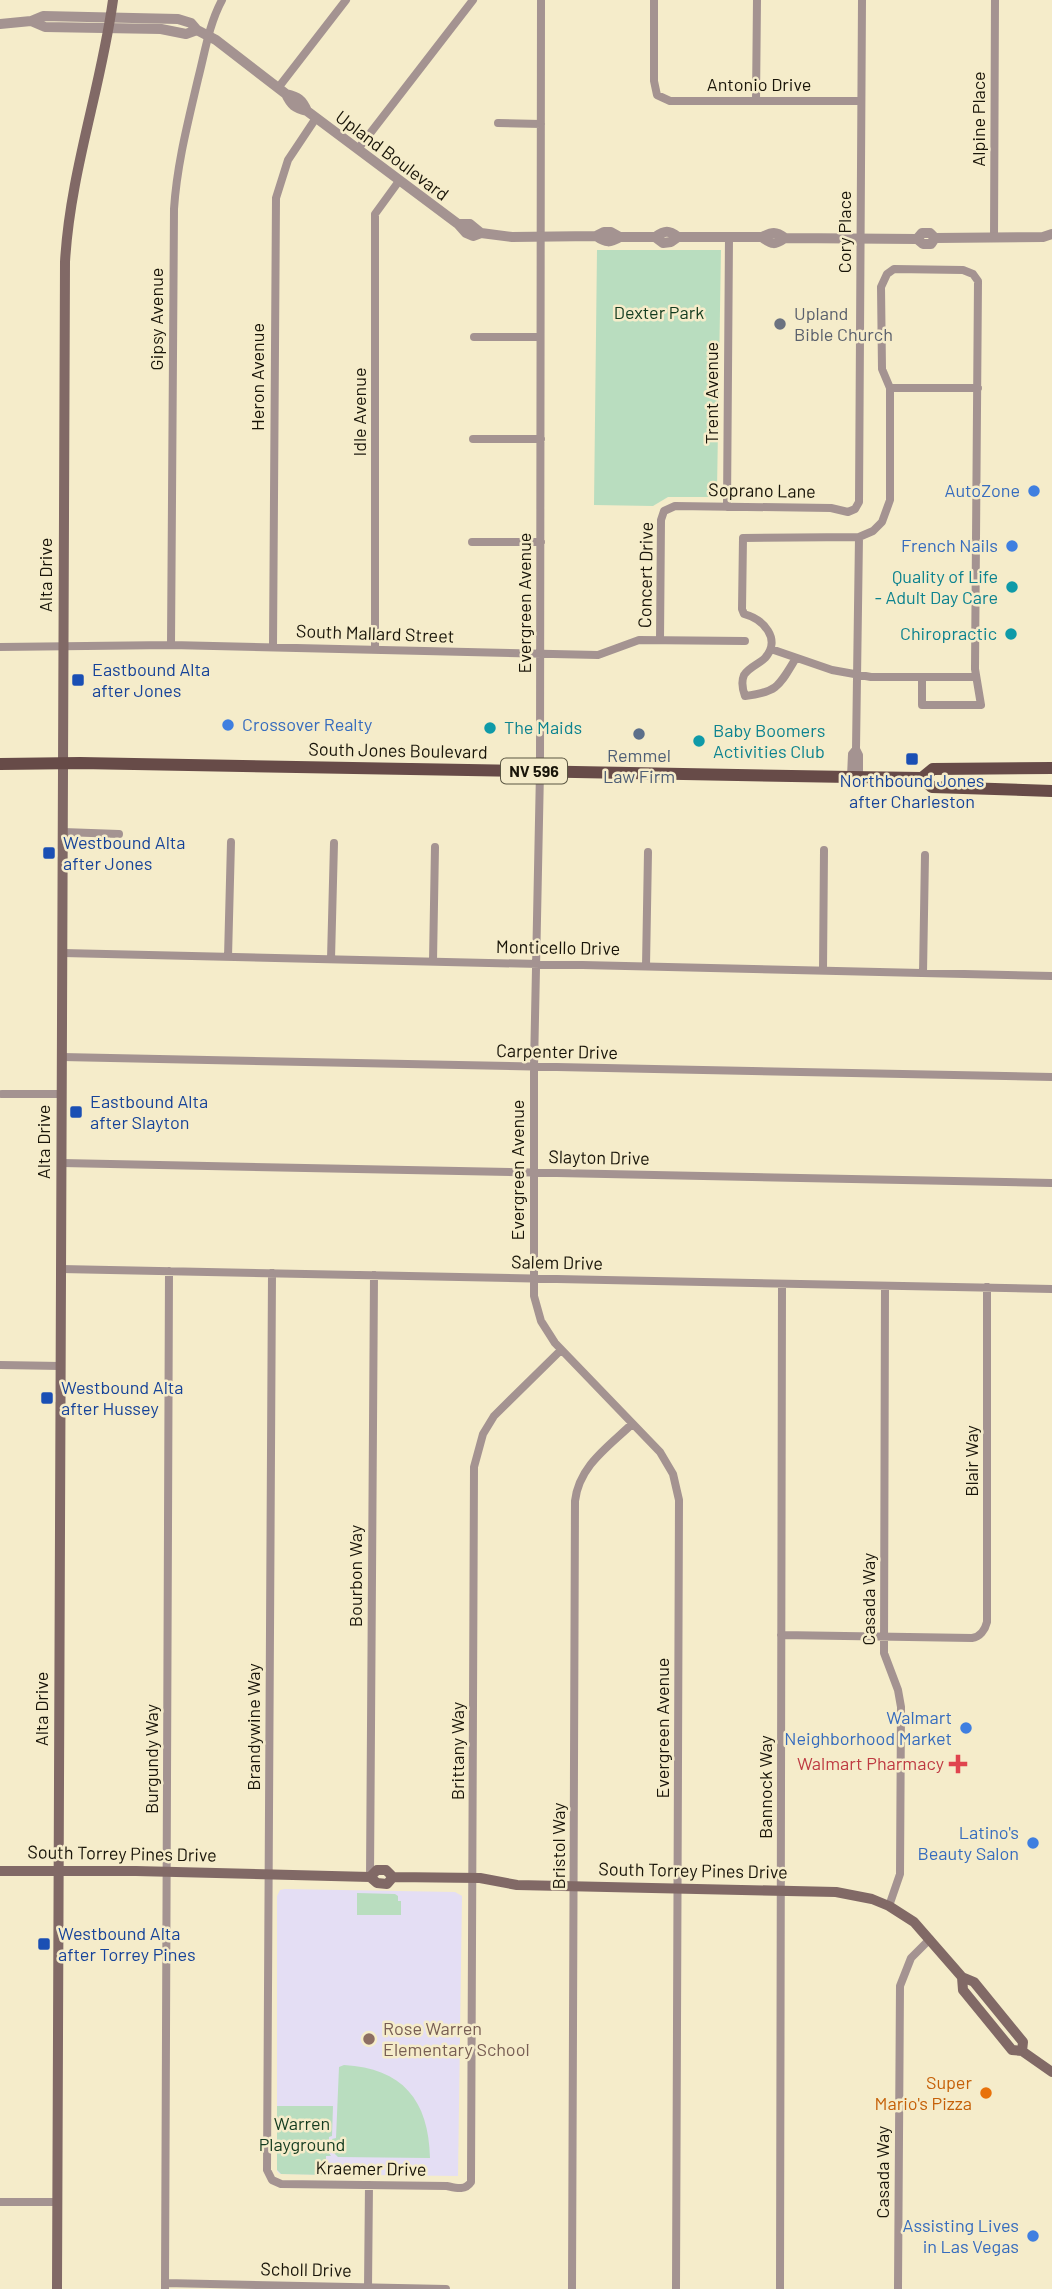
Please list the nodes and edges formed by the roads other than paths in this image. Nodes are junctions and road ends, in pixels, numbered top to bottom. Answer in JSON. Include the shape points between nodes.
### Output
{"nodes":[{"id":1,"x":113,"y":0,"type":"edge"},
{"id":2,"x":222,"y":0,"type":"edge"},
{"id":3,"x":346,"y":0,"type":"edge"},
{"id":4,"x":473,"y":0,"type":"edge"},
{"id":5,"x":541,"y":0,"type":"edge"},
{"id":6,"x":654,"y":0,"type":"edge"},
{"id":7,"x":757,"y":0,"type":"edge"},
{"id":8,"x":862,"y":0,"type":"edge"},
{"id":9,"x":995,"y":0,"type":"edge"},
{"id":10,"x":111,"y":16,"type":"junction"},
{"id":11,"x":31,"y":21,"type":"junction"},
{"id":12,"x":0,"y":24,"type":"edge"},
{"id":13,"x":109,"y":29,"type":"junction"},
{"id":14,"x":197,"y":30,"type":"junction"},
{"id":15,"x":208,"y":35,"type":"junction"},
{"id":16,"x":282,"y":91,"type":"junction"},
{"id":17,"x":756,"y":100,"type":"junction"},
{"id":18,"x":861,"y":101,"type":"junction"},
{"id":19,"x":316,"y":118,"type":"junction"},
{"id":20,"x":498,"y":123,"type":"dead end"},
{"id":21,"x":541,"y":124,"type":"junction"},
{"id":22,"x":358,"y":149,"type":"junction"},
{"id":23,"x":399,"y":181,"type":"junction"},
{"id":24,"x":541,"y":236,"type":"junction"},
{"id":25,"x":729,"y":237,"type":"junction"},
{"id":26,"x":994,"y":237,"type":"junction"},
{"id":27,"x":861,"y":238,"type":"junction"},
{"id":28,"x":1049,"y":238,"type":"edge"},
{"id":29,"x":474,"y":337,"type":"dead end"},
{"id":30,"x":540,"y":337,"type":"junction"},
{"id":31,"x":890,"y":388,"type":"junction"},
{"id":32,"x":978,"y":388,"type":"junction"},
{"id":33,"x":473,"y":439,"type":"dead end"},
{"id":34,"x":541,"y":439,"type":"junction"},
{"id":35,"x":858,"y":506,"type":"joint"},
{"id":36,"x":727,"y":507,"type":"junction"},
{"id":37,"x":664,"y":511,"type":"joint"},
{"id":38,"x":859,"y":537,"type":"junction"},
{"id":39,"x":472,"y":541,"type":"dead end"},
{"id":40,"x":541,"y":542,"type":"junction"},
{"id":41,"x":660,"y":640,"type":"junction"},
{"id":42,"x":745,"y":641,"type":"dead end"},
{"id":43,"x":64,"y":645,"type":"junction"},
{"id":44,"x":171,"y":645,"type":"junction"},
{"id":45,"x":0,"y":647,"type":"edge"},
{"id":46,"x":273,"y":647,"type":"junction"},
{"id":47,"x":771,"y":649,"type":"junction"},
{"id":48,"x":375,"y":650,"type":"junction"},
{"id":49,"x":541,"y":654,"type":"junction"},
{"id":50,"x":796,"y":659,"type":"junction"},
{"id":51,"x":858,"y":674,"type":"junction"},
{"id":52,"x":976,"y":677,"type":"junction"},
{"id":53,"x":922,"y":678,"type":"junction"},
{"id":54,"x":63,"y":762,"type":"junction"},
{"id":55,"x":0,"y":764,"type":"edge"},
{"id":56,"x":1052,"y":768,"type":"edge"},
{"id":57,"x":540,"y":771,"type":"junction"},
{"id":58,"x":855,"y":777,"type":"junction"},
{"id":59,"x":922,"y":778,"type":"junction"},
{"id":60,"x":1052,"y":791,"type":"edge"},
{"id":61,"x":63,"y":831,"type":"junction"},
{"id":62,"x":119,"y":834,"type":"dead end"},
{"id":63,"x":231,"y":842,"type":"dead end"},
{"id":64,"x":334,"y":843,"type":"dead end"},
{"id":65,"x":435,"y":847,"type":"dead end"},
{"id":66,"x":824,"y":850,"type":"dead end"},
{"id":67,"x":649,"y":852,"type":"dead end"},
{"id":68,"x":925,"y":855,"type":"dead end"},
{"id":69,"x":63,"y":953,"type":"junction"},
{"id":70,"x":228,"y":957,"type":"junction"},
{"id":71,"x":331,"y":959,"type":"junction"},
{"id":72,"x":433,"y":961,"type":"junction"},
{"id":73,"x":536,"y":964,"type":"junction"},
{"id":74,"x":646,"y":966,"type":"junction"},
{"id":75,"x":822,"y":970,"type":"junction"},
{"id":76,"x":923,"y":973,"type":"junction"},
{"id":77,"x":1052,"y":976,"type":"edge"},
{"id":78,"x":62,"y":1057,"type":"junction"},
{"id":79,"x":534,"y":1067,"type":"junction"},
{"id":80,"x":1052,"y":1077,"type":"edge"},
{"id":81,"x":2,"y":1094,"type":"dead end"},
{"id":82,"x":62,"y":1094,"type":"junction"},
{"id":83,"x":62,"y":1163,"type":"junction"},
{"id":84,"x":534,"y":1172,"type":"junction"},
{"id":85,"x":1052,"y":1183,"type":"edge"},
{"id":86,"x":61,"y":1269,"type":"junction"},
{"id":87,"x":169,"y":1271,"type":"junction"},
{"id":88,"x":272,"y":1273,"type":"junction"},
{"id":89,"x":374,"y":1275,"type":"junction"},
{"id":90,"x":534,"y":1279,"type":"junction"},
{"id":91,"x":782,"y":1284,"type":"junction"},
{"id":92,"x":885,"y":1286,"type":"junction"},
{"id":93,"x":987,"y":1287,"type":"junction"},
{"id":94,"x":1052,"y":1289,"type":"edge"},
{"id":95,"x":561,"y":1350,"type":"junction"},
{"id":96,"x":0,"y":1366,"type":"edge"},
{"id":97,"x":61,"y":1366,"type":"junction"},
{"id":98,"x":632,"y":1424,"type":"junction"},
{"id":99,"x":781,"y":1635,"type":"junction"},
{"id":100,"x":884,"y":1637,"type":"junction"},
{"id":101,"x":59,"y":1870,"type":"junction"},
{"id":102,"x":0,"y":1871,"type":"edge"},
{"id":103,"x":168,"y":1872,"type":"junction"},
{"id":104,"x":269,"y":1874,"type":"junction"},
{"id":105,"x":370,"y":1877,"type":"junction"},
{"id":106,"x":473,"y":1877,"type":"junction"},
{"id":107,"x":575,"y":1886,"type":"junction"},
{"id":108,"x":678,"y":1888,"type":"junction"},
{"id":109,"x":782,"y":1891,"type":"junction"},
{"id":110,"x":889,"y":1906,"type":"junction"},
{"id":111,"x":930,"y":1939,"type":"junction"},
{"id":112,"x":962,"y":1977,"type":"junction"},
{"id":113,"x":970,"y":2000,"type":"junction"},
{"id":114,"x":1011,"y":2027,"type":"junction"},
{"id":115,"x":1022,"y":2052,"type":"junction"},
{"id":116,"x":1052,"y":2072,"type":"edge"},
{"id":117,"x":272,"y":2180,"type":"joint"},
{"id":118,"x":369,"y":2185,"type":"junction"},
{"id":119,"x":469,"y":2185,"type":"joint"},
{"id":120,"x":0,"y":2202,"type":"edge"},
{"id":121,"x":57,"y":2202,"type":"junction"},
{"id":122,"x":165,"y":2286,"type":"edge"},
{"id":123,"x":266,"y":2287,"type":"edge"},
{"id":124,"x":368,"y":2288,"type":"edge"},
{"id":125,"x":57,"y":2289,"type":"edge"},
{"id":126,"x":446,"y":2289,"type":"edge"},
{"id":127,"x":572,"y":2289,"type":"edge"},
{"id":128,"x":676,"y":2289,"type":"edge"},
{"id":129,"x":780,"y":2289,"type":"edge"},
{"id":130,"x":898,"y":2289,"type":"edge"}],
"edges":[{"from":1,"to":10,"type":"main road","name":"Alta Drive"},
{"from":2,"to":15,"type":"street","name":"Gipsy Avenue"},
{"from":3,"to":16,"type":"street"},
{"from":4,"to":22,"type":"street"},
{"from":5,"to":21,"type":"street","name":"Evergreen Avenue"},
{"from":6,"to":17,"type":"street","name":"Antonio Drive","via":[[653,82],[657,95],[670,101]]},
{"from":7,"to":17,"type":"street"},
{"from":8,"to":18,"type":"street","name":"Cory Place"},
{"from":9,"to":26,"type":"street","name":"Alpine Place"},
{"from":10,"to":11,"type":"street","name":"Upland Boulevard","via":[[43,16]]},
{"from":10,"to":13,"type":"main road","name":"Alta Drive"},
{"from":10,"to":14,"type":"street","name":"Upland Boulevard","via":[[178,19]]},
{"from":11,"to":12,"type":"street","name":"Upland Boulevard"},
{"from":11,"to":13,"type":"street","name":"Upland Boulevard","via":[[45,27]]},
{"from":13,"to":14,"type":"street","name":"Upland Boulevard","via":[[186,34]]},
{"from":13,"to":43,"type":"main road","name":"Alta Drive","via":[[67,231]]},
{"from":14,"to":15,"type":"street","name":"Upland Boulevard"},
{"from":15,"to":16,"type":"street","name":"Upland Boulevard"},
{"from":15,"to":44,"type":"street","name":"Gipsy Avenue","via":[[179,162],[174,209]]},
{"from":16,"to":19,"type":"street","name":"Upland Boulevard","via":[[297,96]]},
{"from":17,"to":18,"type":"street","name":"Antonio Drive"},
{"from":18,"to":27,"type":"street","name":"Cory Place"},
{"from":19,"to":22,"type":"street","name":"Upland Boulevard"},
{"from":19,"to":46,"type":"street","name":"Heron Avenue","via":[[289,160],[275,208]]},
{"from":20,"to":21,"type":"street"},
{"from":21,"to":24,"type":"street","name":"Evergreen Avenue"},
{"from":22,"to":23,"type":"street","name":"Upland Boulevard"},
{"from":23,"to":24,"type":"street","name":"Upland Boulevard","via":[[473,236]]},
{"from":23,"to":48,"type":"street","name":"Idle Avenue","via":[[376,214]]},
{"from":24,"to":25,"type":"street","name":"Upland Boulevard","via":[[596,236],[605,242],[655,237],[663,231],[678,237]]},
{"from":24,"to":30,"type":"street","name":"Evergreen Avenue"},
{"from":25,"to":27,"type":"street","name":"Upland Boulevard","via":[[777,232],[785,238]]},
{"from":25,"to":36,"type":"street","name":"Trent Avenue"},
{"from":26,"to":27,"type":"street","name":"Upland Boulevard","via":[[935,238],[931,244],[917,239]]},
{"from":26,"to":28,"type":"street","name":"Upland Boulevard"},
{"from":27,"to":35,"type":"street","name":"Cory Place"},
{"from":29,"to":30,"type":"street"},
{"from":30,"to":34,"type":"street","name":"Evergreen Avenue"},
{"from":31,"to":32,"type":"street"},
{"from":31,"to":32,"type":"street","via":[[882,369],[881,287],[894,269],[908,269],[963,270],[978,281]]},
{"from":31,"to":38,"type":"street","via":[[890,500],[882,522]]},
{"from":32,"to":52,"type":"street"},
{"from":33,"to":34,"type":"street"},
{"from":34,"to":40,"type":"street","name":"Evergreen Avenue"},
{"from":35,"to":36,"type":"street","name":"Soprano Lane","via":[[848,512]]},
{"from":36,"to":37,"type":"street","name":"Soprano Lane","via":[[675,506]]},
{"from":37,"to":41,"type":"street","name":"Concert Drive"},
{"from":38,"to":47,"type":"street","via":[[743,538],[742,609],[770,631]]},
{"from":38,"to":51,"type":"street"},
{"from":39,"to":40,"type":"street"},
{"from":40,"to":49,"type":"street","name":"Evergreen Avenue"},
{"from":41,"to":42,"type":"street","name":"South Mallard Street"},
{"from":41,"to":49,"type":"street","name":"South Mallard Street","via":[[639,640],[598,655]]},
{"from":43,"to":44,"type":"street","name":"South Mallard Street"},
{"from":43,"to":45,"type":"street","name":"South Mallard Street"},
{"from":43,"to":54,"type":"main road","name":"Alta Drive"},
{"from":44,"to":46,"type":"street","name":"South Mallard Street"},
{"from":46,"to":48,"type":"street","name":"South Mallard Street"},
{"from":47,"to":50,"type":"street"},
{"from":47,"to":50,"type":"street","via":[[746,671],[741,688],[745,696],[764,694],[780,685]]},
{"from":48,"to":49,"type":"street","name":"South Mallard Street"},
{"from":49,"to":57,"type":"street","name":"Evergreen Avenue"},
{"from":50,"to":51,"type":"street"},
{"from":51,"to":53,"type":"street"},
{"from":51,"to":58,"type":"street","via":[[856,748],[852,754]]},
{"from":52,"to":53,"type":"street"},
{"from":52,"to":53,"type":"street","via":[[981,705],[922,705]]},
{"from":54,"to":55,"type":"main road","name":"South Jones Boulevard","number":"NV 596"},
{"from":54,"to":57,"type":"main road","name":"South Jones Boulevard","number":"NV 596"},
{"from":54,"to":61,"type":"main road","name":"Alta Drive"},
{"from":56,"to":59,"type":"main road","name":"South Jones Boulevard","number":"NV 596","via":[[933,769]]},
{"from":57,"to":58,"type":"main road","name":"South Jones Boulevard","number":"NV 596"},
{"from":57,"to":73,"type":"street","name":"Evergreen Avenue"},
{"from":58,"to":59,"type":"main road","name":"South Jones Boulevard","number":"NV 596"},
{"from":59,"to":60,"type":"main road","name":"South Jones Boulevard","number":"NV 596","via":[[932,787]]},
{"from":61,"to":62,"type":"street"},
{"from":61,"to":69,"type":"main road","name":"Alta Drive"},
{"from":63,"to":70,"type":"street"},
{"from":64,"to":71,"type":"street"},
{"from":65,"to":72,"type":"street"},
{"from":66,"to":75,"type":"street"},
{"from":67,"to":74,"type":"street"},
{"from":68,"to":76,"type":"street"},
{"from":69,"to":70,"type":"street","name":"Monticello Drive"},
{"from":69,"to":78,"type":"main road","name":"Alta Drive"},
{"from":70,"to":71,"type":"street","name":"Monticello Drive"},
{"from":71,"to":72,"type":"street","name":"Monticello Drive"},
{"from":72,"to":73,"type":"street","name":"Monticello Drive"},
{"from":73,"to":74,"type":"street","name":"Monticello Drive"},
{"from":73,"to":79,"type":"street","name":"Evergreen Avenue"},
{"from":74,"to":75,"type":"street","name":"Monticello Drive"},
{"from":75,"to":76,"type":"street","name":"Monticello Drive"},
{"from":76,"to":77,"type":"street","name":"Monticello Drive"},
{"from":78,"to":79,"type":"street","name":"Carpenter Drive"},
{"from":78,"to":82,"type":"main road","name":"Alta Drive"},
{"from":79,"to":80,"type":"street","name":"Carpenter Drive"},
{"from":79,"to":84,"type":"street","name":"Evergreen Avenue"},
{"from":81,"to":82,"type":"street"},
{"from":82,"to":83,"type":"main road","name":"Alta Drive"},
{"from":83,"to":84,"type":"street","name":"Slayton Drive"},
{"from":83,"to":86,"type":"main road","name":"Alta Drive"},
{"from":84,"to":85,"type":"street","name":"Slayton Drive"},
{"from":84,"to":90,"type":"street","name":"Evergreen Avenue"},
{"from":86,"to":87,"type":"street","name":"Salem Drive"},
{"from":86,"to":97,"type":"main road","name":"Alta Drive"},
{"from":87,"to":88,"type":"street","name":"Salem Drive"},
{"from":87,"to":103,"type":"street","name":"Burgundy Way"},
{"from":88,"to":89,"type":"street","name":"Salem Drive"},
{"from":88,"to":104,"type":"street","name":"Brandywine Way"},
{"from":89,"to":90,"type":"street","name":"Salem Drive"},
{"from":89,"to":105,"type":"street","name":"Bourbon Way"},
{"from":90,"to":91,"type":"street","name":"Salem Drive"},
{"from":90,"to":95,"type":"street","name":"Evergreen Avenue","via":[[541,1321]]},
{"from":91,"to":92,"type":"street","name":"Salem Drive"},
{"from":91,"to":99,"type":"street","name":"Bannock Way"},
{"from":92,"to":93,"type":"street","name":"Salem Drive"},
{"from":92,"to":100,"type":"street","name":"Casada Way"},
{"from":93,"to":94,"type":"street","name":"Salem Drive"},
{"from":93,"to":100,"type":"street","name":"Blair Way","via":[[987,1622],[982,1633],[972,1638]]},
{"from":95,"to":98,"type":"street","name":"Evergreen Avenue"},
{"from":95,"to":106,"type":"street","name":"Brittany Way","via":[[494,1416],[483,1434],[474,1467]]},
{"from":96,"to":97,"type":"street"},
{"from":97,"to":101,"type":"main road","name":"Alta Drive"},
{"from":98,"to":107,"type":"street","name":"Bristol Way","via":[[589,1465],[576,1491]]},
{"from":98,"to":108,"type":"street","name":"Evergreen Avenue","via":[[660,1452],[673,1474],[679,1500]]},
{"from":99,"to":100,"type":"street"},
{"from":99,"to":109,"type":"street","name":"Bannock Way"},
{"from":100,"to":110,"type":"street","name":"Casada Way","via":[[886,1661],[901,1707],[900,1874]]},
{"from":101,"to":102,"type":"main road","name":"South Torrey Pines Drive"},
{"from":101,"to":103,"type":"main road","name":"South Torrey Pines Drive"},
{"from":101,"to":121,"type":"main road","name":"Alta Drive"},
{"from":103,"to":104,"type":"main road","name":"South Torrey Pines Drive"},
{"from":103,"to":122,"type":"street","name":"Burgundy Way"},
{"from":104,"to":105,"type":"main road","name":"South Torrey Pines Drive"},
{"from":104,"to":117,"type":"street","name":"Brandywine Way","via":[[267,2170]]},
{"from":105,"to":106,"type":"main road","name":"South Torrey Pines Drive","via":[[377,1870],[386,1870],[393,1877]]},
{"from":106,"to":107,"type":"main road","name":"South Torrey Pines Drive","via":[[517,1885]]},
{"from":106,"to":119,"type":"street","name":"Brittany Way"},
{"from":107,"to":108,"type":"main road","name":"South Torrey Pines Drive"},
{"from":107,"to":127,"type":"street","name":"Bristol Way"},
{"from":108,"to":109,"type":"main road","name":"South Torrey Pines Drive"},
{"from":108,"to":128,"type":"street","name":"Evergreen Avenue"},
{"from":109,"to":110,"type":"main road","name":"South Torrey Pines Drive","via":[[853,1894]]},
{"from":109,"to":129,"type":"street","name":"Bannock Way"},
{"from":110,"to":111,"type":"main road","name":"South Torrey Pines Drive"},
{"from":111,"to":112,"type":"main road","name":"South Torrey Pines Drive"},
{"from":111,"to":130,"type":"street","name":"Casada Way","via":[[911,1958],[900,1986]]},
{"from":112,"to":113,"type":"main road","name":"South Torrey Pines Drive"},
{"from":112,"to":114,"type":"main road","name":"South Torrey Pines Drive","via":[[974,1982]]},
{"from":113,"to":114,"type":"main road","via":[[1000,2026]]},
{"from":113,"to":115,"type":"main road","name":"South Torrey Pines Drive","via":[[1012,2050]]},
{"from":114,"to":115,"type":"main road","name":"South Torrey Pines Drive","via":[[1023,2042]]},
{"from":115,"to":116,"type":"main road","name":"South Torrey Pines Drive"},
{"from":117,"to":118,"type":"street","name":"Kraemer Drive"},
{"from":118,"to":119,"type":"street","name":"Kraemer Drive","via":[[459,2189]]},
{"from":118,"to":124,"type":"street"},
{"from":120,"to":121,"type":"street"},
{"from":121,"to":125,"type":"main road","name":"Alta Drive"},
{"from":122,"to":123,"type":"street","name":"Scholl Drive"},
{"from":123,"to":124,"type":"street","name":"Scholl Drive"},
{"from":124,"to":126,"type":"street","name":"Scholl Drive"}]}
